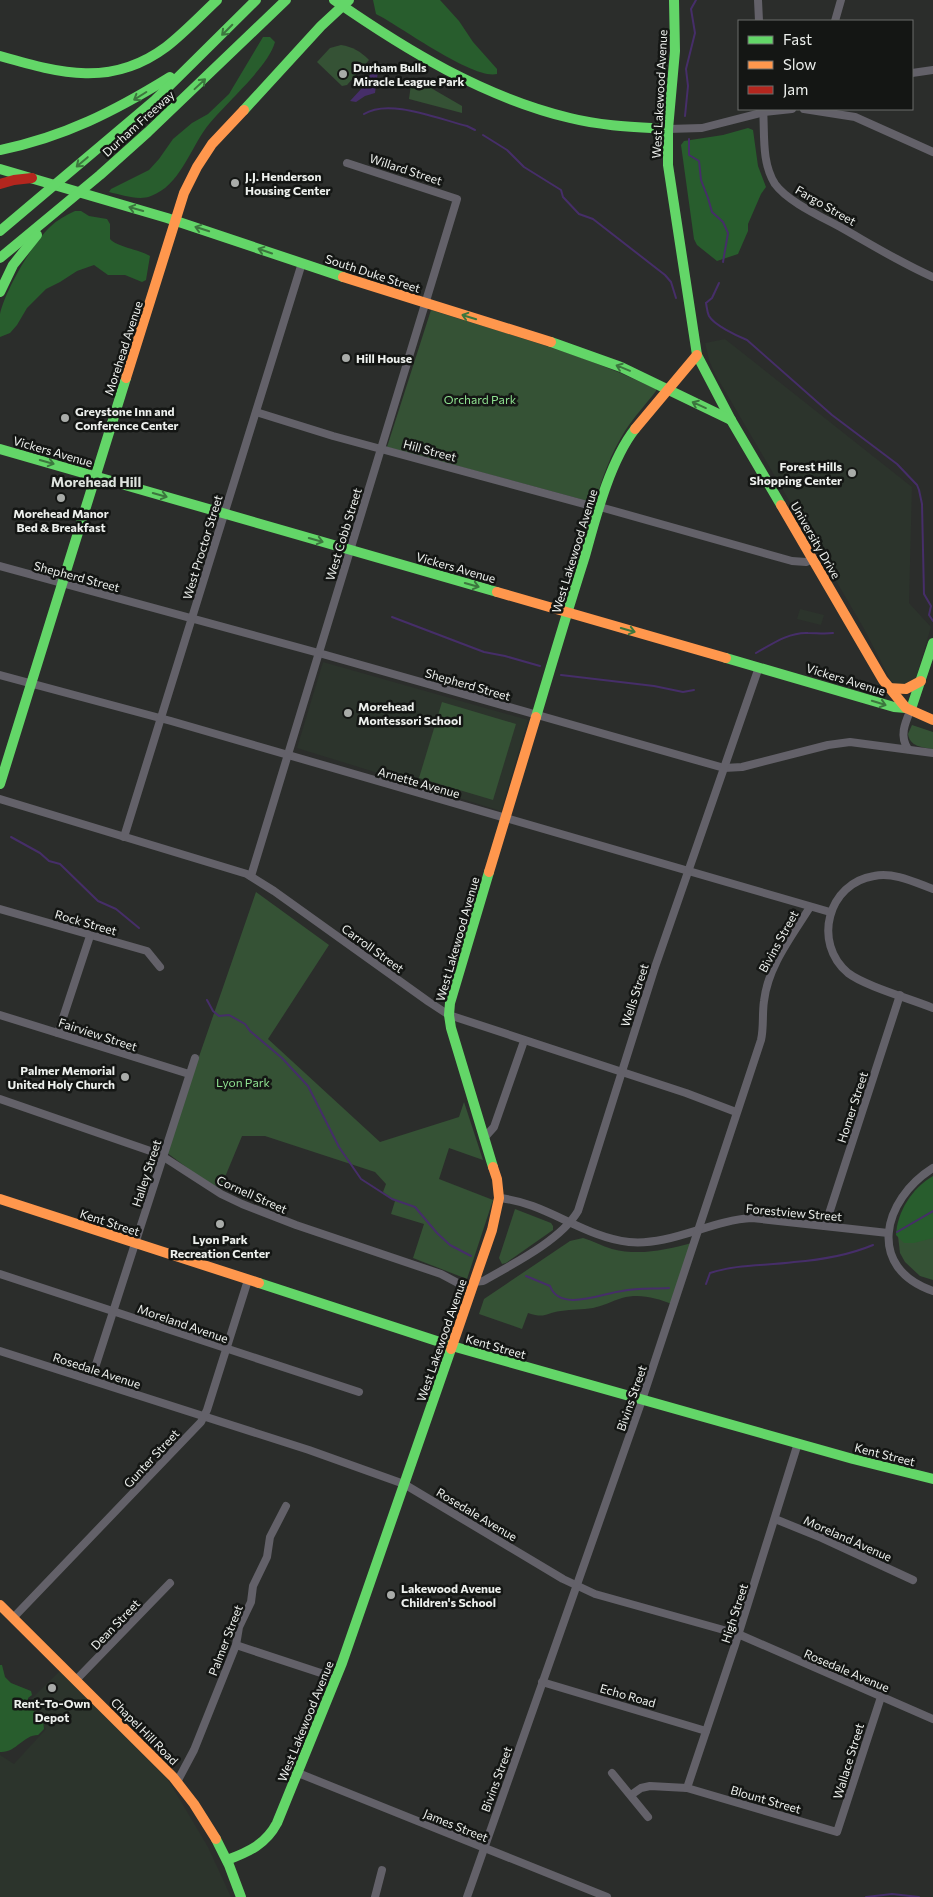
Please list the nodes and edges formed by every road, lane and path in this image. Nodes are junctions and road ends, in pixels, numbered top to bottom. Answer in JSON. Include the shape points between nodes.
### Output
{"nodes":[{"id":1,"x":217,"y":0,"type":"edge"},
{"id":2,"x":256,"y":0,"type":"edge"},
{"id":3,"x":286,"y":0,"type":"edge"},
{"id":4,"x":674,"y":0,"type":"edge"},
{"id":5,"x":758,"y":0,"type":"edge"},
{"id":6,"x":841,"y":0,"type":"edge"},
{"id":7,"x":342,"y":2,"type":"edge"},
{"id":8,"x":759,"y":20,"type":"edge"},
{"id":9,"x":835,"y":20,"type":"edge"},
{"id":10,"x":209,"y":48,"type":"junction"},
{"id":11,"x":0,"y":56,"type":"edge"},
{"id":12,"x":933,"y":70,"type":"edge"},
{"id":13,"x":913,"y":73,"type":"edge"},
{"id":14,"x":764,"y":110,"type":"edge"},
{"id":15,"x":820,"y":110,"type":"edge"},
{"id":16,"x":856,"y":113,"type":"edge"},
{"id":17,"x":668,"y":129,"type":"junction"},
{"id":18,"x":0,"y":150,"type":"edge"},
{"id":19,"x":933,"y":152,"type":"edge"},
{"id":20,"x":347,"y":163,"type":"dead end"},
{"id":21,"x":0,"y":169,"type":"edge"},
{"id":22,"x":99,"y":176,"type":"junction"},
{"id":23,"x":32,"y":178,"type":"junction"},
{"id":24,"x":0,"y":184,"type":"edge"},
{"id":25,"x":457,"y":199,"type":"joint"},
{"id":26,"x":175,"y":221,"type":"junction"},
{"id":27,"x":0,"y":231,"type":"edge"},
{"id":28,"x":0,"y":258,"type":"edge"},
{"id":29,"x":302,"y":264,"type":"junction"},
{"id":30,"x":933,"y":277,"type":"edge"},
{"id":31,"x":0,"y":292,"type":"edge"},
{"id":32,"x":426,"y":304,"type":"junction"},
{"id":33,"x":698,"y":355,"type":"junction"},
{"id":34,"x":667,"y":390,"type":"junction"},
{"id":35,"x":256,"y":412,"type":"junction"},
{"id":36,"x":732,"y":420,"type":"junction"},
{"id":37,"x":381,"y":448,"type":"junction"},
{"id":38,"x":0,"y":449,"type":"edge"},
{"id":39,"x":96,"y":477,"type":"junction"},
{"id":40,"x":599,"y":507,"type":"junction"},
{"id":41,"x":224,"y":514,"type":"junction"},
{"id":42,"x":350,"y":550,"type":"junction"},
{"id":43,"x":813,"y":560,"type":"junction"},
{"id":44,"x":0,"y":566,"type":"edge"},
{"id":45,"x":62,"y":584,"type":"junction"},
{"id":46,"x":568,"y":612,"type":"junction"},
{"id":47,"x":192,"y":618,"type":"junction"},
{"id":48,"x":933,"y":643,"type":"edge"},
{"id":49,"x":319,"y":653,"type":"junction"},
{"id":50,"x":759,"y":667,"type":"junction"},
{"id":51,"x":0,"y":675,"type":"edge"},
{"id":52,"x":921,"y":682,"type":"junction"},
{"id":53,"x":31,"y":684,"type":"junction"},
{"id":54,"x":888,"y":688,"type":"junction"},
{"id":55,"x":908,"y":708,"type":"junction"},
{"id":56,"x":537,"y":715,"type":"junction"},
{"id":57,"x":160,"y":718,"type":"junction"},
{"id":58,"x":933,"y":720,"type":"edge"},
{"id":59,"x":908,"y":749,"type":"junction"},
{"id":60,"x":933,"y":753,"type":"edge"},
{"id":61,"x":289,"y":756,"type":"junction"},
{"id":62,"x":724,"y":768,"type":"junction"},
{"id":63,"x":0,"y":784,"type":"edge"},
{"id":64,"x":0,"y":799,"type":"edge"},
{"id":65,"x":506,"y":818,"type":"junction"},
{"id":66,"x":124,"y":837,"type":"junction"},
{"id":67,"x":689,"y":870,"type":"junction"},
{"id":68,"x":251,"y":876,"type":"junction"},
{"id":69,"x":933,"y":889,"type":"edge"},
{"id":70,"x":810,"y":907,"type":"junction"},
{"id":71,"x":0,"y":909,"type":"edge"},
{"id":72,"x":830,"y":912,"type":"junction"},
{"id":73,"x":90,"y":936,"type":"junction"},
{"id":74,"x":160,"y":967,"type":"dead end"},
{"id":75,"x":900,"y":995,"type":"junction"},
{"id":76,"x":933,"y":1008,"type":"edge"},
{"id":77,"x":449,"y":1014,"type":"junction"},
{"id":78,"x":0,"y":1015,"type":"edge"},
{"id":79,"x":58,"y":1033,"type":"junction"},
{"id":80,"x":524,"y":1041,"type":"junction"},
{"id":81,"x":194,"y":1058,"type":"dead end"},
{"id":82,"x":622,"y":1072,"type":"junction"},
{"id":83,"x":189,"y":1074,"type":"junction"},
{"id":84,"x":0,"y":1099,"type":"edge"},
{"id":85,"x":736,"y":1112,"type":"junction"},
{"id":86,"x":485,"y":1137,"type":"junction"},
{"id":87,"x":163,"y":1156,"type":"junction"},
{"id":88,"x":933,"y":1168,"type":"edge"},
{"id":89,"x":498,"y":1198,"type":"junction"},
{"id":90,"x":0,"y":1199,"type":"edge"},
{"id":91,"x":571,"y":1223,"type":"junction"},
{"id":92,"x":825,"y":1226,"type":"junction"},
{"id":93,"x":699,"y":1229,"type":"junction"},
{"id":94,"x":888,"y":1233,"type":"junction"},
{"id":95,"x":135,"y":1244,"type":"junction"},
{"id":96,"x":0,"y":1274,"type":"edge"},
{"id":97,"x":248,"y":1280,"type":"junction"},
{"id":98,"x":473,"y":1286,"type":"junction"},
{"id":99,"x":933,"y":1291,"type":"edge"},
{"id":100,"x":113,"y":1312,"type":"junction"},
{"id":101,"x":452,"y":1346,"type":"junction"},
{"id":102,"x":226,"y":1349,"type":"junction"},
{"id":103,"x":0,"y":1351,"type":"edge"},
{"id":104,"x":91,"y":1380,"type":"junction"},
{"id":105,"x":359,"y":1392,"type":"dead end"},
{"id":106,"x":642,"y":1400,"type":"junction"},
{"id":107,"x":204,"y":1417,"type":"junction"},
{"id":108,"x":798,"y":1443,"type":"junction"},
{"id":109,"x":933,"y":1479,"type":"edge"},
{"id":110,"x":404,"y":1484,"type":"junction"},
{"id":111,"x":286,"y":1506,"type":"dead end"},
{"id":112,"x":774,"y":1519,"type":"junction"},
{"id":113,"x":912,"y":1580,"type":"dead end"},
{"id":114,"x":170,"y":1584,"type":"dead end"},
{"id":115,"x":577,"y":1585,"type":"junction"},
{"id":116,"x":0,"y":1605,"type":"edge"},
{"id":117,"x":13,"y":1618,"type":"junction"},
{"id":118,"x":738,"y":1634,"type":"junction"},
{"id":119,"x":236,"y":1645,"type":"junction"},
{"id":120,"x":336,"y":1678,"type":"junction"},
{"id":121,"x":76,"y":1680,"type":"junction"},
{"id":122,"x":542,"y":1682,"type":"junction"},
{"id":123,"x":881,"y":1697,"type":"junction"},
{"id":124,"x":933,"y":1719,"type":"edge"},
{"id":125,"x":706,"y":1731,"type":"junction"},
{"id":126,"x":298,"y":1773,"type":"junction"},
{"id":127,"x":612,"y":1773,"type":"dead end"},
{"id":128,"x":177,"y":1782,"type":"junction"},
{"id":129,"x":687,"y":1788,"type":"junction"},
{"id":130,"x":631,"y":1794,"type":"junction"},
{"id":131,"x":648,"y":1817,"type":"dead end"},
{"id":132,"x":838,"y":1832,"type":"joint"},
{"id":133,"x":483,"y":1848,"type":"junction"},
{"id":134,"x":227,"y":1860,"type":"junction"},
{"id":135,"x":382,"y":1870,"type":"dead end"},
{"id":136,"x":241,"y":1897,"type":"edge"},
{"id":137,"x":375,"y":1897,"type":"edge"},
{"id":138,"x":467,"y":1897,"type":"edge"},
{"id":139,"x":607,"y":1897,"type":"edge"}],
"edges":[{"from":1,"to":11,"type":"main road","via":[[166,47],[142,61],[102,72],[68,73]]},
{"from":2,"to":10,"type":"main road","name":"Durham Freeway","one_way":true},
{"from":22,"to":3,"type":"main road","name":"Durham Freeway","one_way":true},
{"from":4,"to":17,"type":"main road","name":"West Lakewood Avenue","via":[[675,51]]},
{"from":5,"to":8,"type":"street"},
{"from":6,"to":9,"type":"street"},
{"from":7,"to":17,"type":"main road","via":[[370,26],[429,61],[520,103],[583,120]]},
{"from":7,"to":26,"type":"main road","name":"Morehead Avenue","via":[[212,144],[191,178]]},
{"from":10,"to":18,"type":"main road","one_way":true,"via":[[171,77],[105,116],[55,137]]},
{"from":10,"to":27,"type":"main road","name":"Durham Freeway","one_way":true,"via":[[142,111]]},
{"from":12,"to":13,"type":"street"},
{"from":14,"to":17,"type":"street","via":[[702,128]]},
{"from":14,"to":30,"type":"street","name":"Fargo Street","via":[[768,168],[780,189],[813,212]]},
{"from":15,"to":16,"type":"street"},
{"from":16,"to":19,"type":"street"},
{"from":17,"to":33,"type":"main road","name":"West Lakewood Avenue","via":[[669,176]]},
{"from":20,"to":25,"type":"street","name":"Willard Street"},
{"from":21,"to":23,"type":"main road","name":"South Duke Street"},
{"from":22,"to":28,"type":"main road","name":"Durham Freeway"},
{"from":22,"to":31,"type":"main road","via":[[38,233],[14,265]]},
{"from":23,"to":24,"type":"main road"},
{"from":26,"to":23,"type":"main road","name":"South Duke Street","one_way":true},
{"from":25,"to":32,"type":"street","name":"West Cobb Street"},
{"from":29,"to":26,"type":"main road","name":"South Duke Street","one_way":true},
{"from":26,"to":39,"type":"main road","name":"Morehead Avenue"},
{"from":29,"to":32,"type":"main road","name":"South Duke Street"},
{"from":29,"to":35,"type":"street","name":"West Proctor Street"},
{"from":34,"to":32,"type":"main road","name":"South Duke Street","one_way":true,"via":[[612,364]]},
{"from":32,"to":37,"type":"street","name":"West Cobb Street"},
{"from":33,"to":34,"type":"main road","name":"West Lakewood Avenue"},
{"from":33,"to":36,"type":"main road","name":"University Drive"},
{"from":36,"to":34,"type":"main road","name":"South Duke Street","one_way":true},
{"from":34,"to":40,"type":"main road","name":"West Lakewood Avenue","via":[[627,439]]},
{"from":35,"to":37,"type":"street","name":"Hill Street"},
{"from":35,"to":41,"type":"street","name":"West Proctor Street"},
{"from":36,"to":43,"type":"main road","name":"University Drive"},
{"from":37,"to":40,"type":"street","name":"Hill Street"},
{"from":37,"to":42,"type":"street","name":"West Cobb Street"},
{"from":38,"to":39,"type":"main road","name":"Vickers Avenue","one_way":true},
{"from":39,"to":41,"type":"main road","name":"Vickers Avenue","one_way":true},
{"from":39,"to":45,"type":"main road","name":"Morehead Avenue"},
{"from":40,"to":43,"type":"street","name":"Hill Street","via":[[792,561]]},
{"from":40,"to":46,"type":"main road","name":"West Lakewood Avenue"},
{"from":41,"to":42,"type":"main road","name":"Vickers Avenue","one_way":true},
{"from":41,"to":47,"type":"street","name":"West Proctor Street"},
{"from":42,"to":46,"type":"main road","name":"Vickers Avenue","one_way":true},
{"from":42,"to":49,"type":"street","name":"West Cobb Street"},
{"from":43,"to":54,"type":"main road","name":"University Drive"},
{"from":44,"to":45,"type":"street","name":"Shepherd Street"},
{"from":45,"to":47,"type":"street","name":"Shepherd Street"},
{"from":45,"to":53,"type":"main road","name":"Morehead Avenue"},
{"from":46,"to":50,"type":"main road","name":"Vickers Avenue","one_way":true},
{"from":46,"to":56,"type":"main road","name":"West Lakewood Avenue"},
{"from":47,"to":49,"type":"street","name":"Shepherd Street"},
{"from":47,"to":57,"type":"street","name":"West Proctor Street"},
{"from":48,"to":52,"type":"main road"},
{"from":49,"to":56,"type":"street","name":"Shepherd Street"},
{"from":49,"to":61,"type":"street","name":"West Cobb Street"},
{"from":50,"to":55,"type":"main road","name":"Vickers Avenue","one_way":true,"via":[[894,707]]},
{"from":50,"to":62,"type":"street","name":"Wells Street"},
{"from":51,"to":53,"type":"street","name":"Arnette Avenue"},
{"from":52,"to":54,"type":"main road","via":[[906,690]]},
{"from":52,"to":55,"type":"main road"},
{"from":53,"to":57,"type":"street","name":"Arnette Avenue"},
{"from":53,"to":63,"type":"main road","name":"Morehead Avenue"},
{"from":54,"to":55,"type":"main road","name":"University Drive"},
{"from":55,"to":58,"type":"main road","name":"University Drive"},
{"from":55,"to":59,"type":"street","via":[[903,730]]},
{"from":56,"to":62,"type":"street","name":"Shepherd Street"},
{"from":56,"to":65,"type":"main road","name":"West Lakewood Avenue"},
{"from":57,"to":61,"type":"street","name":"Arnette Avenue"},
{"from":57,"to":66,"type":"street","name":"West Proctor Street"},
{"from":59,"to":60,"type":"street","name":"Shepherd Street"},
{"from":59,"to":62,"type":"street","name":"Shepherd Street","via":[[850,742],[742,767]]},
{"from":61,"to":65,"type":"street","name":"Arnette Avenue"},
{"from":61,"to":68,"type":"street","name":"West Cobb Street"},
{"from":62,"to":67,"type":"street","name":"Wells Street"},
{"from":64,"to":66,"type":"street","name":"Carroll Street"},
{"from":65,"to":67,"type":"street","name":"Arnette Avenue"},
{"from":65,"to":77,"type":"main road","name":"West Lakewood Avenue"},
{"from":66,"to":68,"type":"street","name":"Carroll Street"},
{"from":67,"to":70,"type":"street","name":"Arnette Avenue"},
{"from":67,"to":82,"type":"street","name":"Wells Street"},
{"from":68,"to":77,"type":"street","name":"Carroll Street"},
{"from":69,"to":72,"type":"street","via":[[898,877],[871,876],[847,887]]},
{"from":70,"to":72,"type":"street","name":"Arnette Avenue"},
{"from":70,"to":85,"type":"street","name":"Bivins Street","via":[[772,973],[764,1001],[761,1040]]},
{"from":71,"to":73,"type":"street","name":"Rock Street"},
{"from":72,"to":75,"type":"street","via":[[829,943],[836,959],[855,978]]},
{"from":73,"to":74,"type":"street","name":"Rock Street","via":[[147,951]]},
{"from":73,"to":79,"type":"street"},
{"from":75,"to":76,"type":"street"},
{"from":75,"to":92,"type":"street","name":"Homer Street"},
{"from":77,"to":80,"type":"street","name":"Carroll Street"},
{"from":77,"to":86,"type":"main road","name":"West Lakewood Avenue"},
{"from":78,"to":79,"type":"street","name":"Fairview Street"},
{"from":79,"to":83,"type":"street","name":"Fairview Street"},
{"from":80,"to":82,"type":"street","name":"Carroll Street"},
{"from":80,"to":86,"type":"street","via":[[494,1127]]},
{"from":81,"to":83,"type":"street","name":"Halley Street"},
{"from":82,"to":85,"type":"street","name":"Carroll Street"},
{"from":82,"to":91,"type":"street","name":"Wells Street","via":[[578,1211]]},
{"from":83,"to":87,"type":"street","name":"Halley Street"},
{"from":84,"to":87,"type":"street","name":"Cornell Street"},
{"from":85,"to":93,"type":"street","name":"Bivins Street"},
{"from":86,"to":89,"type":"main road","name":"West Lakewood Avenue","via":[[497,1179]]},
{"from":87,"to":95,"type":"street","name":"Halley Street"},
{"from":87,"to":98,"type":"street","name":"Cornell Street","via":[[242,1204]]},
{"from":88,"to":94,"type":"street","via":[[904,1196]]},
{"from":89,"to":91,"type":"street","name":"Forestview Street","via":[[524,1204]]},
{"from":89,"to":98,"type":"main road","name":"West Lakewood Avenue","via":[[496,1217]]},
{"from":90,"to":95,"type":"main road","name":"Kent Street"},
{"from":91,"to":93,"type":"street","name":"Forestview Street","via":[[629,1242],[663,1239]]},
{"from":91,"to":98,"type":"street","name":"Wells Street","via":[[548,1241]]},
{"from":92,"to":93,"type":"street","name":"Forestview Street","via":[[738,1218]]},
{"from":92,"to":94,"type":"street","name":"Forestview Street"},
{"from":93,"to":106,"type":"street","name":"Bivins Street"},
{"from":94,"to":99,"type":"street","via":[[890,1252],[900,1271],[912,1282]]},
{"from":95,"to":97,"type":"main road","name":"Kent Street"},
{"from":95,"to":100,"type":"street","name":"Halley Street"},
{"from":96,"to":100,"type":"street","name":"Moreland Avenue"},
{"from":97,"to":101,"type":"main road","name":"Kent Street"},
{"from":97,"to":102,"type":"street","name":"Gunter Street"},
{"from":98,"to":101,"type":"main road","name":"West Lakewood Avenue"},
{"from":100,"to":102,"type":"street","name":"Moreland Avenue"},
{"from":100,"to":104,"type":"street","name":"Halley Street"},
{"from":101,"to":106,"type":"main road","name":"Kent Street"},
{"from":101,"to":110,"type":"main road","name":"West Lakewood Avenue"},
{"from":102,"to":105,"type":"street","name":"Moreland Avenue"},
{"from":102,"to":107,"type":"street","name":"Gunter Street"},
{"from":103,"to":104,"type":"street","name":"Rosedale Avenue"},
{"from":104,"to":107,"type":"street","name":"Rosedale Avenue"},
{"from":106,"to":108,"type":"main road","name":"Kent Street"},
{"from":106,"to":115,"type":"street","name":"Bivins Street"},
{"from":107,"to":110,"type":"street","name":"Rosedale Avenue"},
{"from":107,"to":117,"type":"street","name":"Gunter Street"},
{"from":108,"to":109,"type":"main road","name":"Kent Street"},
{"from":108,"to":112,"type":"street","name":"High Street"},
{"from":110,"to":115,"type":"street","name":"Rosedale Avenue"},
{"from":110,"to":120,"type":"main road","name":"West Lakewood Avenue"},
{"from":111,"to":119,"type":"street","name":"Palmer Street","via":[[270,1537],[267,1557],[253,1586],[252,1602],[239,1628]]},
{"from":112,"to":113,"type":"street","name":"Moreland Avenue"},
{"from":112,"to":118,"type":"street","name":"High Street"},
{"from":114,"to":121,"type":"street","name":"Dean Street"},
{"from":115,"to":118,"type":"street","name":"Rosedale Avenue","via":[[596,1594]]},
{"from":115,"to":122,"type":"street","name":"Bivins Street"},
{"from":116,"to":117,"type":"main road","name":"Chapel Hill Road"},
{"from":117,"to":121,"type":"main road","name":"Chapel Hill Road"},
{"from":118,"to":123,"type":"street","name":"Rosedale Avenue"},
{"from":118,"to":125,"type":"street","name":"High Street"},
{"from":119,"to":120,"type":"street"},
{"from":119,"to":128,"type":"street","name":"Palmer Street","via":[[194,1750]]},
{"from":120,"to":126,"type":"main road","name":"West Lakewood Avenue"},
{"from":121,"to":128,"type":"main road","name":"Chapel Hill Road"},
{"from":122,"to":125,"type":"street","name":"Echo Road"},
{"from":122,"to":133,"type":"street","name":"Bivins Street"},
{"from":123,"to":124,"type":"street","name":"Rosedale Avenue"},
{"from":123,"to":132,"type":"street","name":"Wallace Street"},
{"from":125,"to":129,"type":"street","name":"High Street"},
{"from":126,"to":133,"type":"street","name":"James Street"},
{"from":126,"to":134,"type":"main road","name":"West Lakewood Avenue","via":[[269,1839]]},
{"from":127,"to":130,"type":"street"},
{"from":128,"to":134,"type":"main road","name":"Chapel Hill Road"},
{"from":129,"to":130,"type":"street","name":"Blount Street","via":[[650,1786]]},
{"from":129,"to":132,"type":"street","name":"Blount Street"},
{"from":130,"to":131,"type":"street"},
{"from":133,"to":138,"type":"street","name":"Bivins Street"},
{"from":133,"to":139,"type":"street","name":"James Street"},
{"from":134,"to":136,"type":"main road","name":"Chapel Hill Road"},
{"from":135,"to":137,"type":"street"}]}
